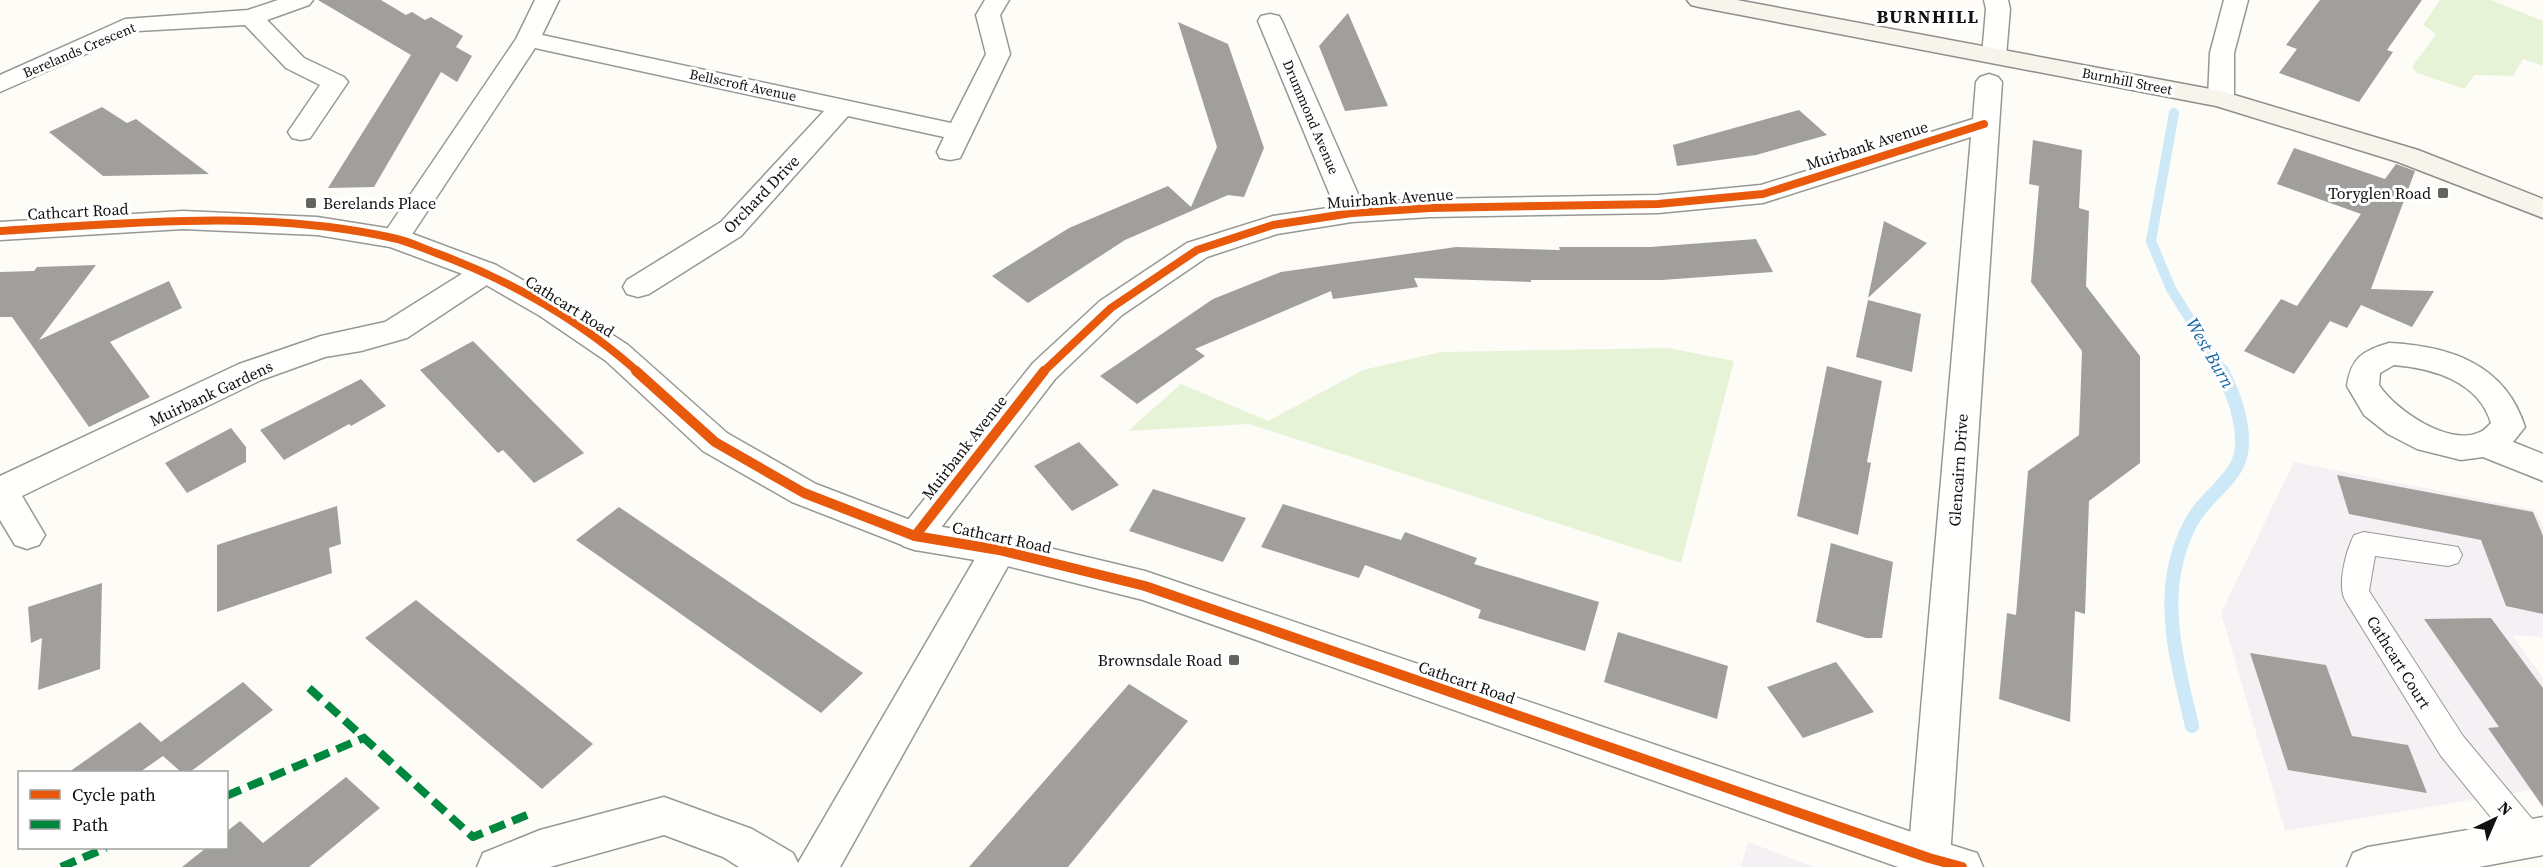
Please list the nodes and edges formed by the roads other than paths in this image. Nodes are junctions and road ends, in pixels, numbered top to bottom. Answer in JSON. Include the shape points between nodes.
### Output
{"nodes":[{"id":1,"x":301,"y":0,"type":"edge"},
{"id":2,"x":547,"y":0,"type":"edge"},
{"id":3,"x":997,"y":0,"type":"edge"},
{"id":4,"x":1700,"y":0,"type":"edge"},
{"id":5,"x":1996,"y":0,"type":"edge"},
{"id":6,"x":2236,"y":0,"type":"edge"},
{"id":7,"x":251,"y":17,"type":"junction"},
{"id":8,"x":1270,"y":21,"type":"dead end"},
{"id":9,"x":528,"y":39,"type":"junction"},
{"id":10,"x":1991,"y":69,"type":"junction"},
{"id":11,"x":0,"y":84,"type":"edge"},
{"id":12,"x":2221,"y":99,"type":"junction"},
{"id":13,"x":842,"y":107,"type":"junction"},
{"id":14,"x":1984,"y":124,"type":"junction"},
{"id":15,"x":301,"y":132,"type":"dead end"},
{"id":16,"x":2543,"y":209,"type":"edge"},
{"id":17,"x":1352,"y":213,"type":"junction"},
{"id":18,"x":1,"y":232,"type":"edge"},
{"id":19,"x":395,"y":238,"type":"junction"},
{"id":20,"x":486,"y":272,"type":"junction"},
{"id":21,"x":638,"y":287,"type":"dead end"},
{"id":22,"x":2488,"y":446,"type":"dead end"},
{"id":23,"x":2543,"y":468,"type":"edge"},
{"id":24,"x":0,"y":491,"type":"edge"},
{"id":25,"x":27,"y":535,"type":"dead end"},
{"id":26,"x":915,"y":536,"type":"junction"},
{"id":27,"x":999,"y":550,"type":"junction"},
{"id":28,"x":2448,"y":555,"type":"dead end"},
{"id":29,"x":2535,"y":836,"type":"edge"},
{"id":30,"x":1929,"y":858,"type":"junction"},
{"id":31,"x":498,"y":867,"type":"edge"},
{"id":32,"x":778,"y":867,"type":"edge"},
{"id":33,"x":817,"y":867,"type":"edge"},
{"id":34,"x":1962,"y":867,"type":"edge"},
{"id":35,"x":2368,"y":867,"type":"edge"}],
"edges":[{"from":1,"to":7,"type":"street","name":"Berelands Crescent"},
{"from":2,"to":9,"type":"street"},
{"from":3,"to":13,"type":"street","name":"Bellscroft Avenue","via":[[988,15],[998,54],[953,143]]},
{"from":4,"to":10,"type":"main road","name":"Burnhill Street"},
{"from":5,"to":10,"type":"street","name":"Glencairn Drive"},
{"from":6,"to":12,"type":"street","via":[[2222,53]]},
{"from":7,"to":11,"type":"street","name":"Berelands Crescent","via":[[134,24]]},
{"from":7,"to":15,"type":"street","via":[[295,63],[335,82]]},
{"from":8,"to":17,"type":"street","name":"Drummond Avenue"},
{"from":9,"to":13,"type":"street","name":"Bellscroft Avenue"},
{"from":9,"to":19,"type":"street"},
{"from":10,"to":12,"type":"main road","name":"Burnhill Street"},
{"from":10,"to":14,"type":"street","name":"Glencairn Drive"},
{"from":12,"to":16,"type":"main road","name":"Burnhill Street","via":[[2408,156]]},
{"from":13,"to":21,"type":"street","name":"Orchard Drive","via":[[731,229]]},
{"from":14,"to":17,"type":"street","name":"Muirbank Avenue","via":[[1763,194],[1658,204]]},
{"from":14,"to":30,"type":"street","name":"Glencairn Drive"},
{"from":17,"to":26,"type":"street","name":"Muirbank Avenue","via":[[1273,225],[1197,250],[1111,308],[1044,370]]},
{"from":18,"to":19,"type":"street","name":"Cathcart Road","via":[[183,220],[317,226]]},
{"from":19,"to":20,"type":"street","name":"Cathcart Road"},
{"from":20,"to":24,"type":"street","name":"Muirbank Gardens","via":[[396,330],[321,347],[250,372]]},
{"from":20,"to":26,"type":"street","name":"Cathcart Road","via":[[617,353],[715,442],[804,493]]},
{"from":22,"to":23,"type":"street"},
{"from":24,"to":25,"type":"street"},
{"from":26,"to":27,"type":"street","name":"Cathcart Road"},
{"from":27,"to":30,"type":"street","name":"Cathcart Road","via":[[1145,586]]},
{"from":27,"to":33,"type":"street"},
{"from":28,"to":29,"type":"lane","name":"Cathcart Court","via":[[2364,543],[2355,592],[2452,746]]},
{"from":29,"to":35,"type":"street"},
{"from":30,"to":34,"type":"street","name":"Cathcart Road"},
{"from":31,"to":32,"type":"street","via":[[540,850],[664,816],[737,843]]}]}
